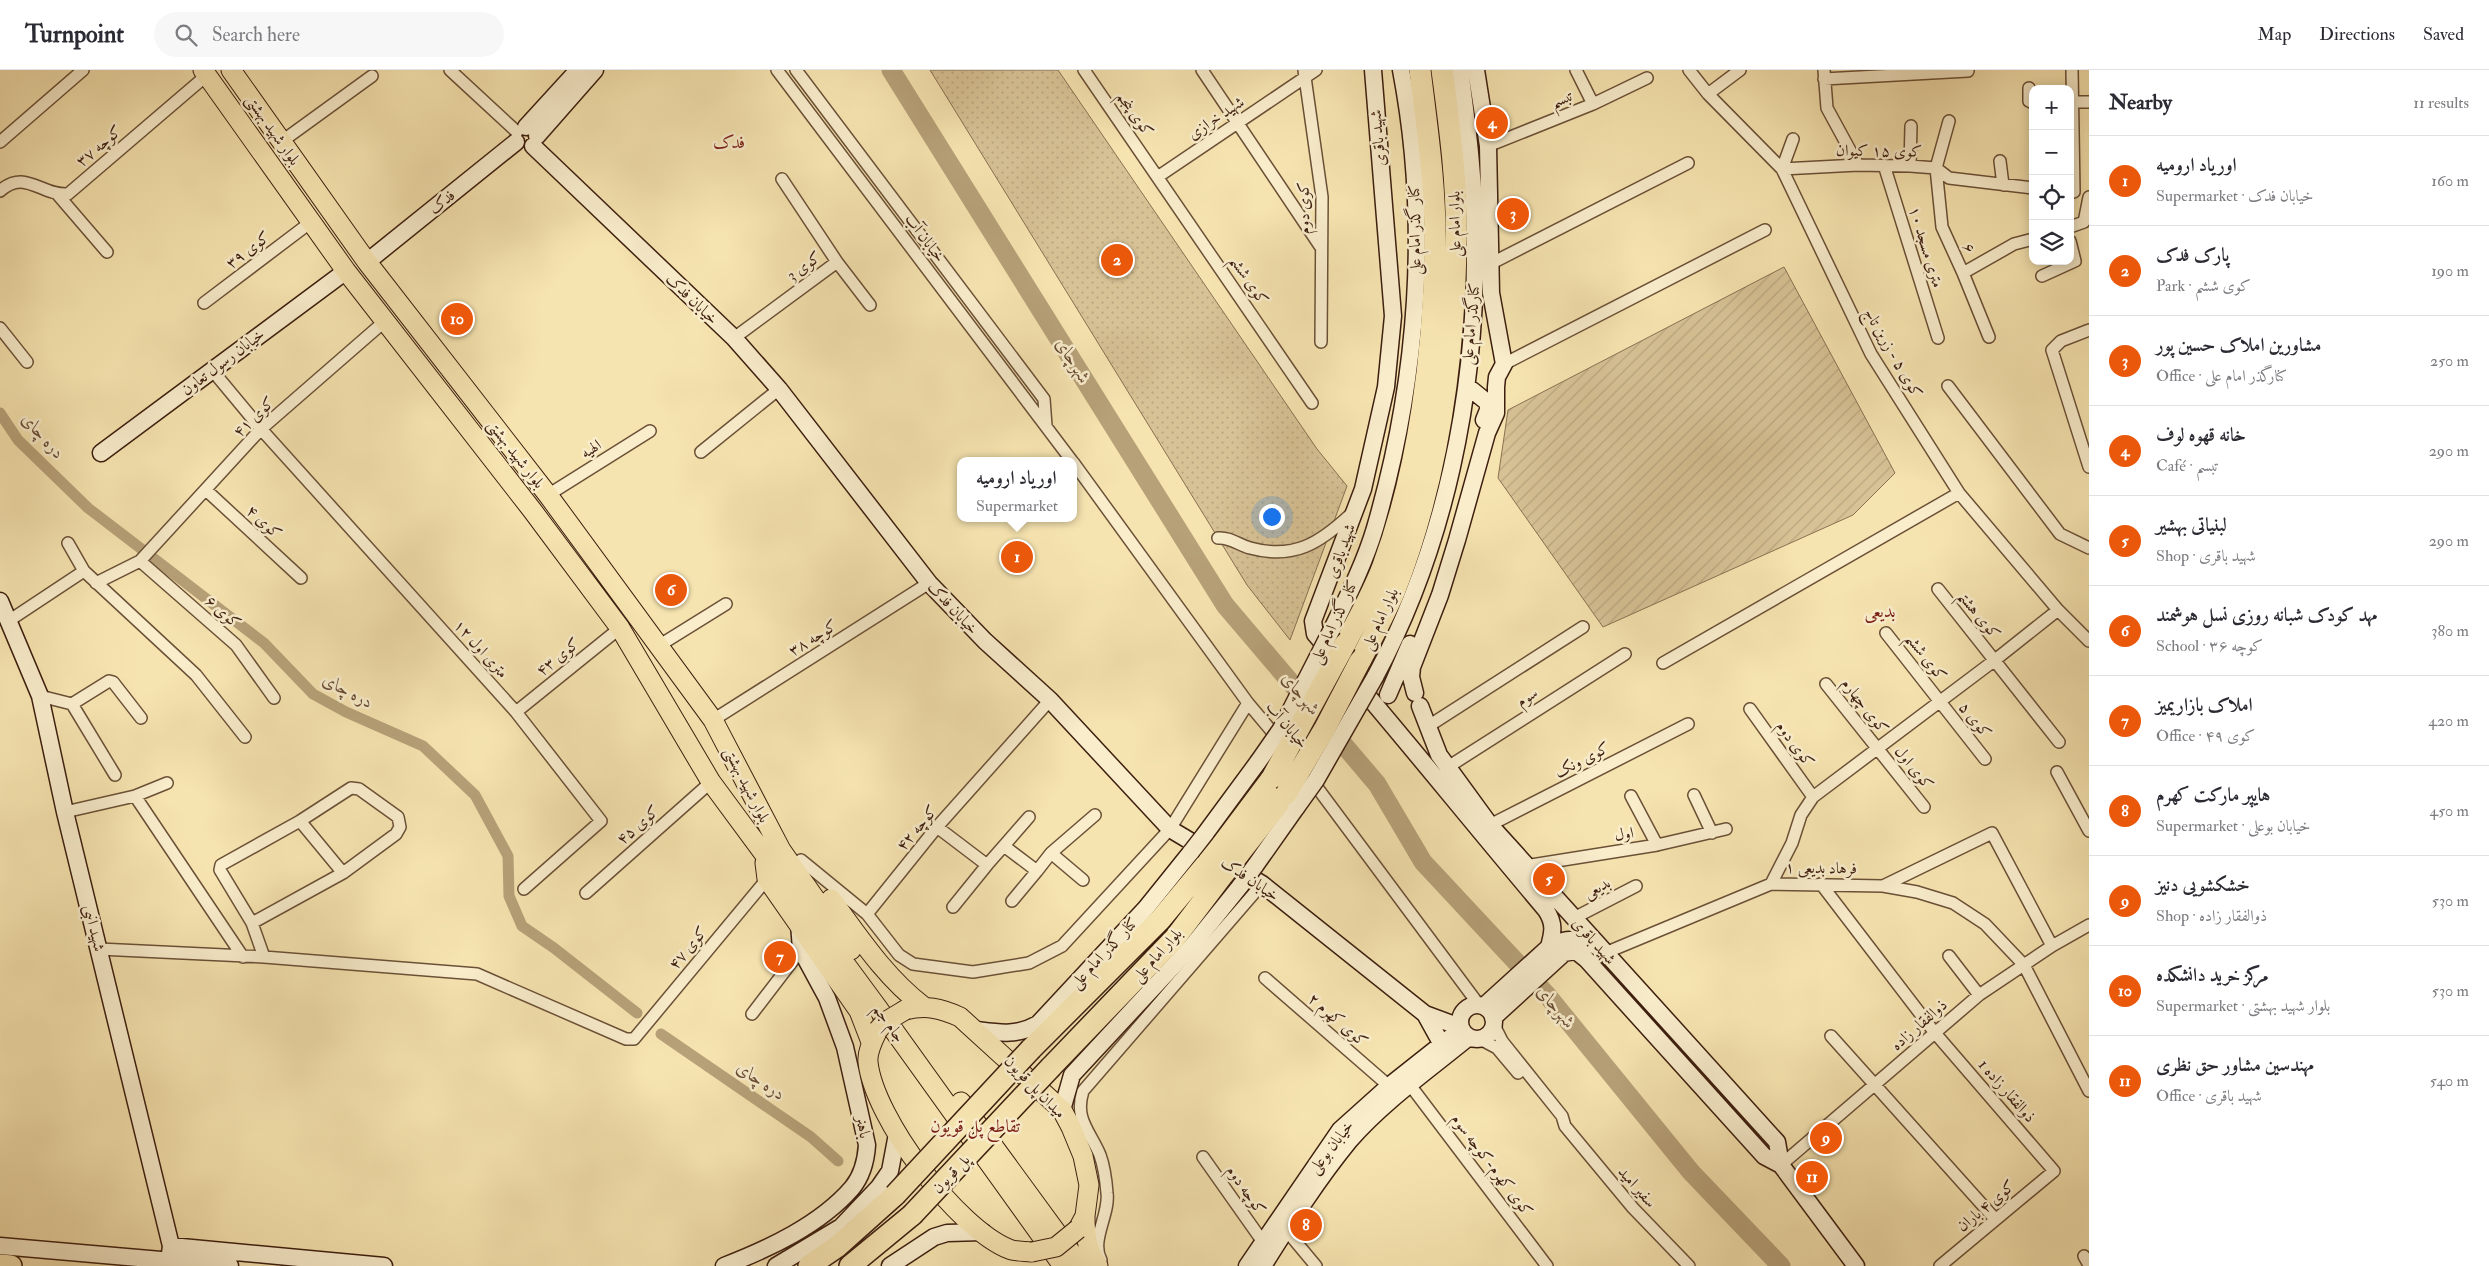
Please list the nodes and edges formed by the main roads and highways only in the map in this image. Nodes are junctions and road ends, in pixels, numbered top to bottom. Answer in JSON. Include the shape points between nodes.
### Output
{"nodes":[{"id":1,"x":231,"y":70,"type":"edge"},
{"id":2,"x":1420,"y":70,"type":"edge"},
{"id":3,"x":1442,"y":70,"type":"edge"},
{"id":4,"x":205,"y":73,"type":"edge"},
{"id":5,"x":711,"y":782,"type":"joint"},
{"id":6,"x":1285,"y":793,"type":"junction"},
{"id":7,"x":772,"y":851,"type":"junction"},
{"id":8,"x":1223,"y":859,"type":"junction"},
{"id":9,"x":914,"y":1008,"type":"junction"},
{"id":10,"x":875,"y":1036,"type":"junction"},
{"id":11,"x":1030,"y":1049,"type":"joint"},
{"id":12,"x":1051,"y":1067,"type":"joint"},
{"id":13,"x":1082,"y":1222,"type":"junction"},
{"id":14,"x":1032,"y":1259,"type":"edge"},
{"id":15,"x":0,"y":1265,"type":"edge"},
{"id":16,"x":11,"y":1266,"type":"edge"},
{"id":17,"x":809,"y":1266,"type":"edge"},
{"id":18,"x":850,"y":1266,"type":"edge"},
{"id":19,"x":1063,"y":1266,"type":"edge"},
{"id":20,"x":1081,"y":1266,"type":"edge"},
{"id":21,"x":1098,"y":1266,"type":"edge"}],
"edges":[{"from":1,"to":7,"type":"main road","name":"بلوار شهید بهشتی","via":[[367,262],[548,495],[713,720]]},
{"from":2,"to":6,"type":"highway","name":"بلوار امام علی","bridge":true,"via":[[1430,152],[1435,245],[1431,333],[1412,461],[1382,566],[1344,634]]},
{"from":3,"to":6,"type":"highway","name":"بلوار امام علی","bridge":true,"via":[[1452,149],[1456,247],[1452,331],[1432,466],[1419,520],[1394,592],[1325,728]]},
{"from":4,"to":5,"type":"main road","name":"بلوار شهید بهشتی","via":[[346,271],[620,628]]},
{"from":5,"to":7,"type":"main road","name":"جام جم"},
{"from":6,"to":8,"type":"highway","name":"بلوار امام علی"},
{"from":7,"to":9,"type":"main road","via":[[801,860]]},
{"from":7,"to":10,"type":"main road","via":[[767,879]]},
{"from":7,"to":19,"type":"main road","name":"جام جم"},
{"from":7,"to":20,"type":"main road","name":"جام جم"},
{"from":8,"to":11,"type":"highway","name":"بلوار امام علی"},
{"from":8,"to":12,"type":"highway","name":"بلوار امام علی","via":[[1175,938]]},
{"from":9,"to":10,"type":"main road","bridge":true,"via":[[885,1022]]},
{"from":9,"to":13,"type":"main road","name":"میدان پل قویون","via":[[944,1010],[960,1017],[1062,1110],[1083,1156],[1089,1185]]},
{"from":10,"to":14,"type":"main road","via":[[868,1060],[870,1074],[875,1090],[911,1156],[948,1200],[983,1232]]},
{"from":11,"to":17,"type":"highway","name":"پل قویون","bridge":true,"via":[[895,1194],[838,1246]]},
{"from":12,"to":18,"type":"highway","name":"پل قویون","bridge":true,"via":[[912,1215]]},
{"from":13,"to":14,"type":"main road","bridge":true,"via":[[1056,1247]]},
{"from":13,"to":21,"type":"main road","name":"میدان پل قویون","via":[[1090,1253]]},
{"from":15,"to":16,"type":"highway"}]}
